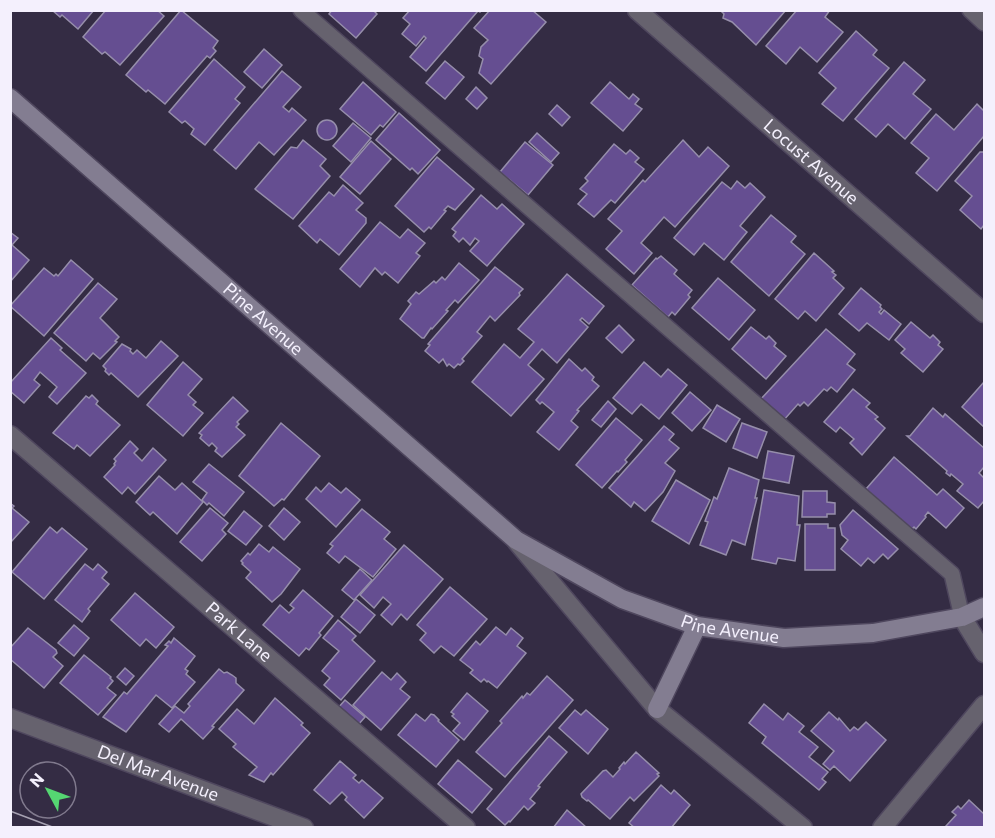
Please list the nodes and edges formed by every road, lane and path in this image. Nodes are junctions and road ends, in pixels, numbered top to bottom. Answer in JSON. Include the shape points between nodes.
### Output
{"nodes":[{"id":1,"x":301,"y":10,"type":"edge"},
{"id":2,"x":637,"y":10,"type":"edge"},
{"id":3,"x":970,"y":10,"type":"edge"},
{"id":4,"x":984,"y":23,"type":"edge"},
{"id":5,"x":10,"y":98,"type":"edge"},
{"id":6,"x":984,"y":313,"type":"edge"},
{"id":7,"x":10,"y":435,"type":"edge"},
{"id":8,"x":516,"y":540,"type":"junction"},
{"id":9,"x":984,"y":607,"type":"edge"},
{"id":10,"x":962,"y":617,"type":"junction"},
{"id":11,"x":697,"y":626,"type":"junction"},
{"id":12,"x":984,"y":653,"type":"edge"},
{"id":13,"x":984,"y":705,"type":"edge"},
{"id":14,"x":657,"y":709,"type":"junction"},
{"id":15,"x":10,"y":718,"type":"edge"},
{"id":16,"x":304,"y":828,"type":"edge"},
{"id":17,"x":466,"y":828,"type":"edge"},
{"id":18,"x":803,"y":828,"type":"edge"},
{"id":19,"x":882,"y":828,"type":"edge"}],
"edges":[{"from":1,"to":10,"type":"lane","via":[[952,574]]},
{"from":2,"to":6,"type":"street","name":"Locust Avenue"},
{"from":3,"to":4,"type":"lane"},
{"from":5,"to":8,"type":"street","name":"Pine Avenue"},
{"from":7,"to":17,"type":"street","name":"Park Lane"},
{"from":8,"to":11,"type":"street","name":"Pine Avenue","via":[[622,599]]},
{"from":8,"to":14,"type":"street","name":"Pine Avenue"},
{"from":9,"to":10,"type":"street","name":"Pine Avenue"},
{"from":10,"to":11,"type":"street","name":"Pine Avenue","via":[[873,633],[784,639]]},
{"from":10,"to":12,"type":"street"},
{"from":11,"to":14,"type":"street"},
{"from":13,"to":19,"type":"street"},
{"from":14,"to":18,"type":"street","name":"Pine Avenue"},
{"from":15,"to":16,"type":"street","name":"Del Mar Avenue"}]}
